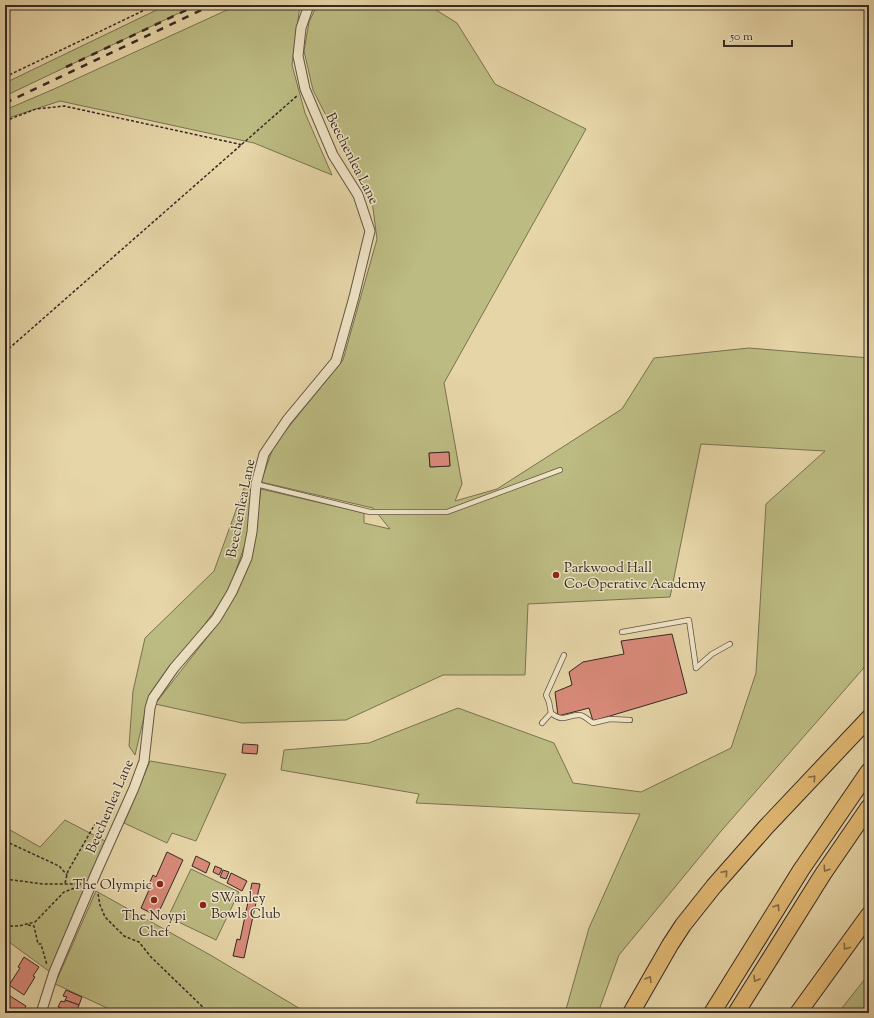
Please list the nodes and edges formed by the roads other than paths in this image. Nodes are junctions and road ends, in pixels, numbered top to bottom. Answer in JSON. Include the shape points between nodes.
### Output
{"nodes":[{"id":1,"x":309,"y":5,"type":"edge"},
{"id":2,"x":560,"y":470,"type":"dead end"},
{"id":3,"x":256,"y":484,"type":"junction"},
{"id":4,"x":622,"y":632,"type":"dead end"},
{"id":5,"x":730,"y":644,"type":"dead end"},
{"id":6,"x":564,"y":655,"type":"dead end"},
{"id":7,"x":551,"y":713,"type":"junction"},
{"id":8,"x":869,"y":718,"type":"edge"},
{"id":9,"x":630,"y":720,"type":"dead end"},
{"id":10,"x":542,"y":723,"type":"dead end"},
{"id":11,"x":869,"y":771,"type":"edge"},
{"id":12,"x":869,"y":807,"type":"edge"},
{"id":13,"x":869,"y":915,"type":"edge"},
{"id":14,"x":41,"y":1013,"type":"edge"},
{"id":15,"x":631,"y":1013,"type":"edge"},
{"id":16,"x":712,"y":1013,"type":"edge"},
{"id":17,"x":736,"y":1013,"type":"edge"},
{"id":18,"x":798,"y":1013,"type":"edge"}],
"edges":[{"from":1,"to":3,"type":"street","name":"Beechenlea Lane","via":[[301,28],[298,56],[305,89],[333,155],[358,195],[370,230],[336,361],[287,420],[264,454]]},
{"from":2,"to":3,"type":"lane","via":[[447,512],[370,512]]},
{"from":3,"to":14,"type":"street","name":"Beechenlea Lane","via":[[252,532],[246,558],[232,592],[216,619],[174,668],[153,698],[144,761],[53,975]]},
{"from":4,"to":5,"type":"lane","via":[[689,620],[696,668],[712,654]]},
{"from":6,"to":7,"type":"lane","via":[[546,695]]},
{"from":7,"to":9,"type":"lane","via":[[560,718],[584,716],[593,723],[610,719]]},
{"from":7,"to":10,"type":"lane"},
{"from":15,"to":8,"type":"highway","one_way":true,"via":[[670,945],[706,896],[766,827]]},
{"from":16,"to":11,"type":"highway","one_way":true,"via":[[796,876]]},
{"from":12,"to":17,"type":"highway","one_way":true,"via":[[823,874]]},
{"from":13,"to":18,"type":"highway","one_way":true}]}
